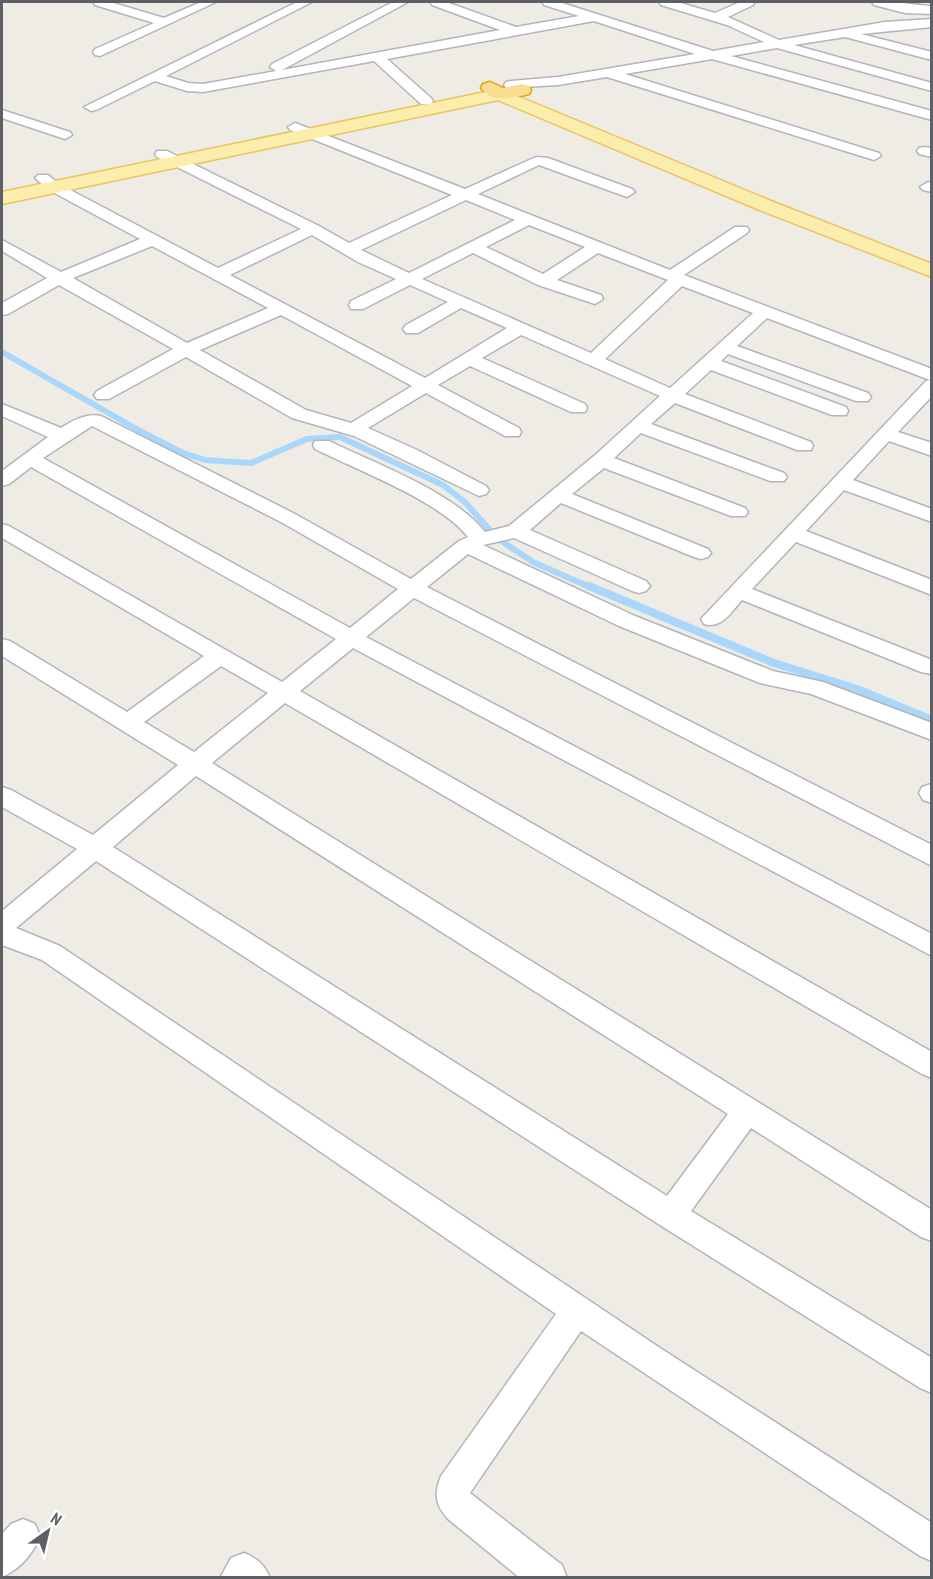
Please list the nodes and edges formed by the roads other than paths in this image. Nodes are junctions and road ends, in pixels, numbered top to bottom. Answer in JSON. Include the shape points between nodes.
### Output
{"nodes":[{"id":1,"x":99,"y":2,"type":"edge"},
{"id":2,"x":210,"y":2,"type":"edge"},
{"id":3,"x":306,"y":2,"type":"edge"},
{"id":4,"x":402,"y":2,"type":"edge"},
{"id":5,"x":436,"y":2,"type":"edge"},
{"id":6,"x":548,"y":2,"type":"edge"},
{"id":7,"x":665,"y":2,"type":"edge"},
{"id":8,"x":749,"y":2,"type":"edge"},
{"id":9,"x":878,"y":2,"type":"edge"},
{"id":10,"x":932,"y":10,"type":"edge"},
{"id":11,"x":594,"y":17,"type":"junction"},
{"id":12,"x":717,"y":17,"type":"junction"},
{"id":13,"x":164,"y":22,"type":"junction"},
{"id":14,"x":932,"y":23,"type":"edge"},
{"id":15,"x":917,"y":24,"type":"junction"},
{"id":16,"x":932,"y":28,"type":"edge"},
{"id":17,"x":514,"y":31,"type":"junction"},
{"id":18,"x":842,"y":33,"type":"junction"},
{"id":19,"x":333,"y":38,"type":"junction"},
{"id":20,"x":775,"y":43,"type":"junction"},
{"id":21,"x":100,"y":52,"type":"dead end"},
{"id":22,"x":709,"y":54,"type":"junction"},
{"id":23,"x":932,"y":56,"type":"edge"},
{"id":24,"x":376,"y":57,"type":"junction"},
{"id":25,"x":360,"y":59,"type":"junction"},
{"id":26,"x":606,"y":73,"type":"junction"},
{"id":27,"x":154,"y":76,"type":"junction"},
{"id":28,"x":256,"y":78,"type":"junction"},
{"id":29,"x":932,"y":87,"type":"edge"},
{"id":30,"x":506,"y":89,"type":"junction"},
{"id":31,"x":426,"y":101,"type":"junction"},
{"id":32,"x":91,"y":107,"type":"dead end"},
{"id":33,"x":2,"y":114,"type":"edge"},
{"id":34,"x":932,"y":116,"type":"edge"},
{"id":35,"x":302,"y":131,"type":"junction"},
{"id":36,"x":65,"y":135,"type":"dead end"},
{"id":37,"x":874,"y":156,"type":"dead end"},
{"id":38,"x":168,"y":158,"type":"junction"},
{"id":39,"x":48,"y":182,"type":"junction"},
{"id":40,"x":2,"y":186,"type":"edge"},
{"id":41,"x":627,"y":192,"type":"dead end"},
{"id":42,"x":462,"y":194,"type":"junction"},
{"id":43,"x":2,"y":198,"type":"edge"},
{"id":44,"x":527,"y":220,"type":"junction"},
{"id":45,"x":313,"y":229,"type":"junction"},
{"id":46,"x":741,"y":230,"type":"dead end"},
{"id":47,"x":887,"y":234,"type":"dead end"},
{"id":48,"x":152,"y":240,"type":"junction"},
{"id":49,"x":2,"y":245,"type":"edge"},
{"id":50,"x":596,"y":246,"type":"junction"},
{"id":51,"x":472,"y":247,"type":"junction"},
{"id":52,"x":348,"y":250,"type":"junction"},
{"id":53,"x":932,"y":271,"type":"edge"},
{"id":54,"x":219,"y":274,"type":"junction"},
{"id":55,"x":59,"y":278,"type":"junction"},
{"id":56,"x":410,"y":278,"type":"junction"},
{"id":57,"x":675,"y":278,"type":"junction"},
{"id":58,"x":544,"y":281,"type":"junction"},
{"id":59,"x":595,"y":299,"type":"dead end"},
{"id":60,"x":462,"y":301,"type":"junction"},
{"id":61,"x":357,"y":305,"type":"dead end"},
{"id":62,"x":280,"y":309,"type":"junction"},
{"id":63,"x":2,"y":310,"type":"edge"},
{"id":64,"x":764,"y":312,"type":"junction"},
{"id":65,"x":521,"y":327,"type":"junction"},
{"id":66,"x":412,"y":329,"type":"dead end"},
{"id":67,"x":724,"y":347,"type":"junction"},
{"id":68,"x":185,"y":350,"type":"junction"},
{"id":69,"x":469,"y":359,"type":"junction"},
{"id":70,"x":594,"y":360,"type":"junction"},
{"id":71,"x":707,"y":362,"type":"junction"},
{"id":72,"x":931,"y":384,"type":"edge"},
{"id":73,"x":424,"y":387,"type":"junction"},
{"id":74,"x":103,"y":395,"type":"dead end"},
{"id":75,"x":672,"y":395,"type":"junction"},
{"id":76,"x":862,"y":397,"type":"dead end"},
{"id":77,"x":578,"y":408,"type":"dead end"},
{"id":78,"x":2,"y":409,"type":"edge"},
{"id":79,"x":839,"y":411,"type":"dead end"},
{"id":80,"x":639,"y":426,"type":"junction"},
{"id":81,"x":354,"y":429,"type":"junction"},
{"id":82,"x":512,"y":432,"type":"dead end"},
{"id":83,"x":886,"y":434,"type":"junction"},
{"id":84,"x":62,"y":436,"type":"junction"},
{"id":85,"x":322,"y":445,"type":"dead end"},
{"id":86,"x":804,"y":446,"type":"dead end"},
{"id":87,"x":932,"y":450,"type":"edge"},
{"id":88,"x":30,"y":459,"type":"junction"},
{"id":89,"x":601,"y":460,"type":"junction"},
{"id":90,"x":777,"y":477,"type":"dead end"},
{"id":91,"x":2,"y":480,"type":"edge"},
{"id":92,"x":840,"y":483,"type":"junction"},
{"id":93,"x":479,"y":490,"type":"dead end"},
{"id":94,"x":558,"y":495,"type":"junction"},
{"id":95,"x":738,"y":512,"type":"dead end"},
{"id":96,"x":932,"y":516,"type":"edge"},
{"id":97,"x":2,"y":530,"type":"edge"},
{"id":98,"x":793,"y":533,"type":"junction"},
{"id":99,"x":491,"y":537,"type":"junction"},
{"id":100,"x":701,"y":553,"type":"dead end"},
{"id":101,"x":639,"y":586,"type":"dead end"},
{"id":102,"x":932,"y":588,"type":"edge"},
{"id":103,"x":413,"y":589,"type":"junction"},
{"id":104,"x":739,"y":591,"type":"junction"},
{"id":105,"x":712,"y":619,"type":"dead end"},
{"id":106,"x":351,"y":638,"type":"junction"},
{"id":107,"x":2,"y":646,"type":"edge"},
{"id":108,"x":219,"y":656,"type":"junction"},
{"id":109,"x":929,"y":667,"type":"dead end"},
{"id":110,"x":282,"y":693,"type":"junction"},
{"id":111,"x":127,"y":723,"type":"junction"},
{"id":112,"x":932,"y":732,"type":"edge"},
{"id":113,"x":195,"y":764,"type":"junction"},
{"id":114,"x":2,"y":796,"type":"edge"},
{"id":115,"x":94,"y":847,"type":"junction"},
{"id":116,"x":932,"y":857,"type":"edge"},
{"id":117,"x":2,"y":925,"type":"edge"},
{"id":118,"x":2,"y":934,"type":"edge"},
{"id":119,"x":932,"y":946,"type":"edge"},
{"id":120,"x":932,"y":1066,"type":"edge"},
{"id":121,"x":746,"y":1112,"type":"junction"},
{"id":122,"x":671,"y":1215,"type":"junction"},
{"id":123,"x":932,"y":1227,"type":"edge"},
{"id":124,"x":577,"y":1310,"type":"junction"},
{"id":125,"x":932,"y":1377,"type":"edge"},
{"id":126,"x":932,"y":1544,"type":"edge"},
{"id":127,"x":238,"y":1578,"type":"edge"},
{"id":128,"x":252,"y":1578,"type":"edge"},
{"id":129,"x":549,"y":1578,"type":"edge"}],
"edges":[{"from":1,"to":13,"type":"street"},
{"from":2,"to":13,"type":"street"},
{"from":3,"to":27,"type":"street"},
{"from":4,"to":19,"type":"street"},
{"from":5,"to":17,"type":"street"},
{"from":6,"to":11,"type":"street"},
{"from":7,"to":12,"type":"street"},
{"from":8,"to":12,"type":"street"},
{"from":9,"to":10,"type":"street"},
{"from":11,"to":17,"type":"street"},
{"from":11,"to":22,"type":"street"},
{"from":12,"to":20,"type":"street"},
{"from":13,"to":21,"type":"street"},
{"from":14,"to":15,"type":"street"},
{"from":15,"to":16,"type":"street"},
{"from":15,"to":18,"type":"street"},
{"from":17,"to":24,"type":"street"},
{"from":18,"to":20,"type":"street"},
{"from":18,"to":23,"type":"street"},
{"from":19,"to":25,"type":"street"},
{"from":19,"to":28,"type":"street"},
{"from":20,"to":22,"type":"street"},
{"from":20,"to":29,"type":"street"},
{"from":22,"to":26,"type":"street"},
{"from":22,"to":34,"type":"street"},
{"from":24,"to":25,"type":"street"},
{"from":24,"to":31,"type":"street"},
{"from":25,"to":28,"type":"street"},
{"from":26,"to":30,"type":"street"},
{"from":26,"to":37,"type":"street"},
{"from":27,"to":28,"type":"street","via":[[194,88]]},
{"from":27,"to":32,"type":"street"},
{"from":30,"to":31,"type":"main road"},
{"from":30,"to":35,"type":"main road"},
{"from":30,"to":47,"type":"main road"},
{"from":30,"to":53,"type":"main road","via":[[769,207]]},
{"from":31,"to":35,"type":"main road"},
{"from":33,"to":36,"type":"street"},
{"from":35,"to":38,"type":"main road"},
{"from":35,"to":42,"type":"street"},
{"from":38,"to":39,"type":"main road"},
{"from":38,"to":45,"type":"street"},
{"from":39,"to":40,"type":"main road"},
{"from":39,"to":43,"type":"main road"},
{"from":39,"to":48,"type":"street"},
{"from":41,"to":42,"type":"street","via":[[540,160]]},
{"from":42,"to":44,"type":"street"},
{"from":42,"to":52,"type":"street"},
{"from":44,"to":50,"type":"street"},
{"from":44,"to":51,"type":"street"},
{"from":45,"to":52,"type":"street"},
{"from":45,"to":54,"type":"street"},
{"from":46,"to":57,"type":"street"},
{"from":48,"to":54,"type":"street"},
{"from":48,"to":55,"type":"street"},
{"from":49,"to":55,"type":"street"},
{"from":50,"to":57,"type":"street"},
{"from":50,"to":58,"type":"street"},
{"from":51,"to":56,"type":"street"},
{"from":51,"to":58,"type":"street"},
{"from":52,"to":56,"type":"street"},
{"from":54,"to":62,"type":"street"},
{"from":55,"to":63,"type":"street"},
{"from":55,"to":68,"type":"street"},
{"from":56,"to":60,"type":"street"},
{"from":56,"to":61,"type":"street"},
{"from":57,"to":64,"type":"street"},
{"from":57,"to":70,"type":"street"},
{"from":58,"to":59,"type":"street"},
{"from":60,"to":65,"type":"street"},
{"from":60,"to":66,"type":"street"},
{"from":62,"to":68,"type":"street"},
{"from":62,"to":73,"type":"street"},
{"from":64,"to":67,"type":"street"},
{"from":64,"to":72,"type":"street"},
{"from":65,"to":69,"type":"street"},
{"from":65,"to":70,"type":"street"},
{"from":67,"to":71,"type":"street"},
{"from":67,"to":76,"type":"street"},
{"from":68,"to":74,"type":"street"},
{"from":68,"to":81,"type":"street","via":[[299,414]]},
{"from":69,"to":73,"type":"street"},
{"from":69,"to":77,"type":"street"},
{"from":70,"to":75,"type":"street"},
{"from":71,"to":75,"type":"street"},
{"from":71,"to":79,"type":"street"},
{"from":72,"to":83,"type":"street"},
{"from":73,"to":81,"type":"street"},
{"from":73,"to":82,"type":"street"},
{"from":75,"to":80,"type":"street"},
{"from":75,"to":86,"type":"street"},
{"from":78,"to":84,"type":"street"},
{"from":80,"to":89,"type":"street"},
{"from":80,"to":90,"type":"street"},
{"from":81,"to":93,"type":"street"},
{"from":83,"to":87,"type":"street"},
{"from":83,"to":92,"type":"street"},
{"from":84,"to":88,"type":"street"},
{"from":84,"to":103,"type":"street","via":[[94,420],[288,518]]},
{"from":85,"to":99,"type":"street","via":[[437,501]]},
{"from":88,"to":91,"type":"street"},
{"from":88,"to":106,"type":"street"},
{"from":89,"to":94,"type":"street"},
{"from":89,"to":95,"type":"street"},
{"from":92,"to":96,"type":"street"},
{"from":92,"to":98,"type":"street"},
{"from":94,"to":99,"type":"street"},
{"from":94,"to":100,"type":"street"},
{"from":97,"to":108,"type":"street"},
{"from":98,"to":102,"type":"street"},
{"from":98,"to":104,"type":"street"},
{"from":99,"to":101,"type":"street"},
{"from":99,"to":103,"type":"street"},
{"from":99,"to":112,"type":"street","via":[[627,621],[768,678],[825,690]]},
{"from":103,"to":106,"type":"street"},
{"from":103,"to":116,"type":"street"},
{"from":104,"to":105,"type":"street"},
{"from":104,"to":109,"type":"street"},
{"from":106,"to":110,"type":"street"},
{"from":106,"to":119,"type":"street"},
{"from":107,"to":111,"type":"street"},
{"from":108,"to":110,"type":"street"},
{"from":108,"to":111,"type":"street"},
{"from":110,"to":113,"type":"street"},
{"from":110,"to":120,"type":"street"},
{"from":111,"to":113,"type":"street"},
{"from":113,"to":115,"type":"street"},
{"from":113,"to":121,"type":"street"},
{"from":114,"to":115,"type":"street"},
{"from":115,"to":117,"type":"street"},
{"from":115,"to":122,"type":"street"},
{"from":118,"to":124,"type":"street","via":[[51,953]]},
{"from":121,"to":122,"type":"street"},
{"from":121,"to":123,"type":"street"},
{"from":122,"to":125,"type":"street"},
{"from":124,"to":126,"type":"street"},
{"from":124,"to":129,"type":"street","via":[[453,1488],[453,1498],[460,1507]]},
{"from":127,"to":128,"type":"street","via":[[244,1571]]}]}
